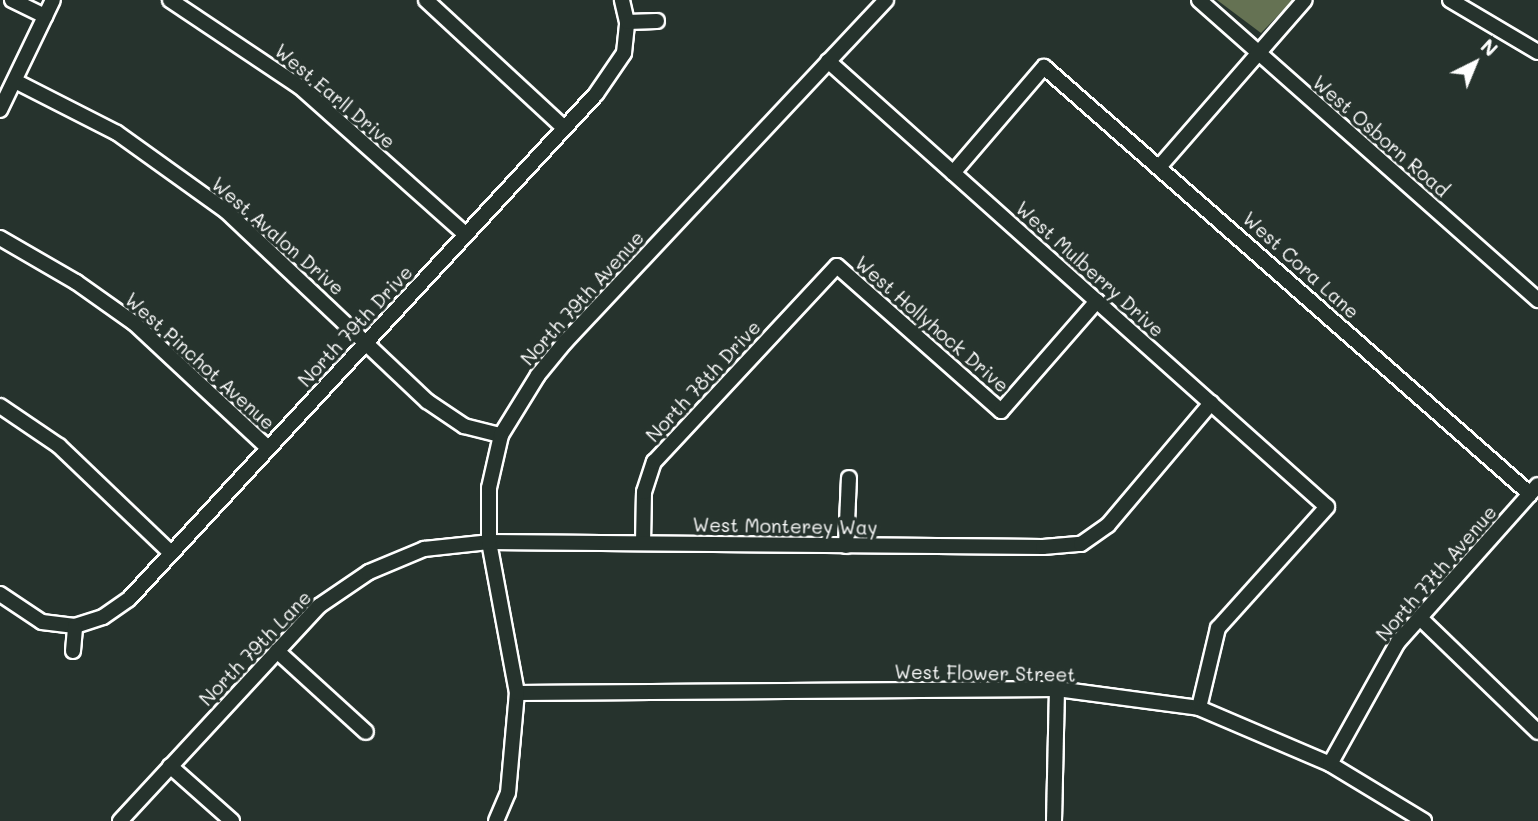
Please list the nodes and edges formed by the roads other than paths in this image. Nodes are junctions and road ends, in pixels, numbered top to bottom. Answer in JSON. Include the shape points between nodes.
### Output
{"nodes":[{"id":1,"x":12,"y":0,"type":"edge"},
{"id":2,"x":53,"y":0,"type":"edge"},
{"id":3,"x":170,"y":0,"type":"edge"},
{"id":4,"x":426,"y":0,"type":"edge"},
{"id":5,"x":622,"y":0,"type":"edge"},
{"id":6,"x":886,"y":0,"type":"edge"},
{"id":7,"x":1199,"y":0,"type":"edge"},
{"id":8,"x":1305,"y":0,"type":"edge"},
{"id":9,"x":1450,"y":0,"type":"edge"},
{"id":10,"x":46,"y":16,"type":"junction"},
{"id":11,"x":657,"y":21,"type":"dead end"},
{"id":12,"x":627,"y":22,"type":"junction"},
{"id":13,"x":1538,"y":52,"type":"edge"},
{"id":14,"x":1259,"y":53,"type":"junction"},
{"id":15,"x":828,"y":61,"type":"junction"},
{"id":16,"x":15,"y":81,"type":"junction"},
{"id":17,"x":0,"y":110,"type":"edge"},
{"id":18,"x":564,"y":128,"type":"junction"},
{"id":19,"x":1160,"y":166,"type":"junction"},
{"id":20,"x":953,"y":173,"type":"junction"},
{"id":21,"x":466,"y":235,"type":"junction"},
{"id":22,"x":0,"y":238,"type":"edge"},
{"id":23,"x":837,"y":266,"type":"joint"},
{"id":24,"x":1538,"y":300,"type":"edge"},
{"id":25,"x":1097,"y":301,"type":"junction"},
{"id":26,"x":368,"y":342,"type":"junction"},
{"id":27,"x":1211,"y":403,"type":"junction"},
{"id":28,"x":0,"y":407,"type":"edge"},
{"id":29,"x":501,"y":435,"type":"junction"},
{"id":30,"x":267,"y":447,"type":"junction"},
{"id":31,"x":849,"y":478,"type":"dead end"},
{"id":32,"x":1534,"y":490,"type":"edge"},
{"id":33,"x":489,"y":542,"type":"junction"},
{"id":34,"x":643,"y":543,"type":"junction"},
{"id":35,"x":846,"y":546,"type":"junction"},
{"id":36,"x":169,"y":551,"type":"junction"},
{"id":37,"x":0,"y":594,"type":"edge"},
{"id":38,"x":1420,"y":618,"type":"junction"},
{"id":39,"x":75,"y":626,"type":"junction"},
{"id":40,"x":73,"y":651,"type":"dead end"},
{"id":41,"x":277,"y":651,"type":"junction"},
{"id":42,"x":1057,"y":690,"type":"junction"},
{"id":43,"x":517,"y":693,"type":"junction"},
{"id":44,"x":1199,"y":708,"type":"junction"},
{"id":45,"x":1535,"y":723,"type":"edge"},
{"id":46,"x":366,"y":732,"type":"dead end"},
{"id":47,"x":1331,"y":764,"type":"junction"},
{"id":48,"x":170,"y":766,"type":"junction"},
{"id":49,"x":120,"y":821,"type":"edge"},
{"id":50,"x":232,"y":821,"type":"edge"},
{"id":51,"x":496,"y":821,"type":"edge"},
{"id":52,"x":1054,"y":821,"type":"edge"},
{"id":53,"x":1424,"y":821,"type":"edge"}],
"edges":[{"from":1,"to":10,"type":"street"},
{"from":2,"to":10,"type":"street"},
{"from":3,"to":21,"type":"street","name":"West Earll Drive","via":[[300,87]]},
{"from":4,"to":18,"type":"street"},
{"from":5,"to":12,"type":"street"},
{"from":6,"to":15,"type":"street","name":"North 79th Avenue"},
{"from":7,"to":14,"type":"street","name":"West Osborn Road"},
{"from":8,"to":14,"type":"street"},
{"from":9,"to":13,"type":"street"},
{"from":10,"to":16,"type":"street"},
{"from":11,"to":12,"type":"street"},
{"from":12,"to":18,"type":"street","name":"North 79th Drive","via":[[624,53],[614,72]]},
{"from":14,"to":19,"type":"street"},
{"from":14,"to":24,"type":"street","name":"West Osborn Road"},
{"from":15,"to":20,"type":"street","name":"West Mulberry Drive"},
{"from":15,"to":29,"type":"street","name":"North 79th Avenue","via":[[565,342],[538,375]]},
{"from":16,"to":17,"type":"street"},
{"from":16,"to":26,"type":"street","name":"West Avalon Drive","via":[[117,133],[226,211]]},
{"from":18,"to":21,"type":"street","name":"North 79th Drive"},
{"from":19,"to":20,"type":"street","name":"West Cora Lane","via":[[1044,67]]},
{"from":19,"to":32,"type":"street","name":"West Cora Lane"},
{"from":20,"to":25,"type":"street","name":"West Mulberry Drive"},
{"from":21,"to":26,"type":"street","name":"North 79th Drive"},
{"from":22,"to":30,"type":"street","name":"West Pinchot Avenue","via":[[76,282],[134,323]]},
{"from":23,"to":25,"type":"street","name":"West Hollyhock Drive","via":[[1001,411]]},
{"from":23,"to":34,"type":"street","name":"North 78th Drive","via":[[654,462],[644,492]]},
{"from":25,"to":27,"type":"street","name":"West Mulberry Drive"},
{"from":26,"to":29,"type":"street","name":"West Avalon Drive","via":[[427,401],[464,425]]},
{"from":26,"to":30,"type":"street","name":"North 79th Drive"},
{"from":27,"to":35,"type":"street","name":"West Monterey Way","via":[[1108,525],[1081,544]]},
{"from":27,"to":44,"type":"street","name":"West Mulberry Drive","via":[[1326,507],[1218,628]]},
{"from":28,"to":36,"type":"street","via":[[59,446]]},
{"from":29,"to":33,"type":"street","name":"North 79th Avenue","via":[[489,488]]},
{"from":30,"to":36,"type":"street","name":"North 79th Drive"},
{"from":31,"to":35,"type":"street"},
{"from":32,"to":38,"type":"street","name":"North 77th Avenue"},
{"from":33,"to":34,"type":"street","name":"West Monterey Way"},
{"from":33,"to":41,"type":"street","name":"North 79th Lane","via":[[424,549],[369,572],[319,606]]},
{"from":33,"to":43,"type":"street","name":"North 79th Avenue"},
{"from":34,"to":35,"type":"street","name":"West Monterey Way"},
{"from":36,"to":39,"type":"street","name":"North 79th Drive","via":[[129,599],[103,617]]},
{"from":37,"to":39,"type":"street","via":[[42,622]]},
{"from":38,"to":45,"type":"street"},
{"from":38,"to":47,"type":"street","name":"North 77th Avenue","via":[[1398,642]]},
{"from":39,"to":40,"type":"street"},
{"from":41,"to":46,"type":"street"},
{"from":41,"to":48,"type":"street","name":"North 79th Lane"},
{"from":42,"to":43,"type":"street","name":"West Flower Street"},
{"from":42,"to":44,"type":"street","name":"West Flower Street"},
{"from":42,"to":52,"type":"street"},
{"from":43,"to":51,"type":"street","name":"North 79th Avenue","via":[[508,793]]},
{"from":44,"to":47,"type":"street","name":"West Flower Street"},
{"from":47,"to":53,"type":"street","name":"West Flower Street"},
{"from":48,"to":49,"type":"street","name":"North 79th Lane"},
{"from":48,"to":50,"type":"street"}]}
